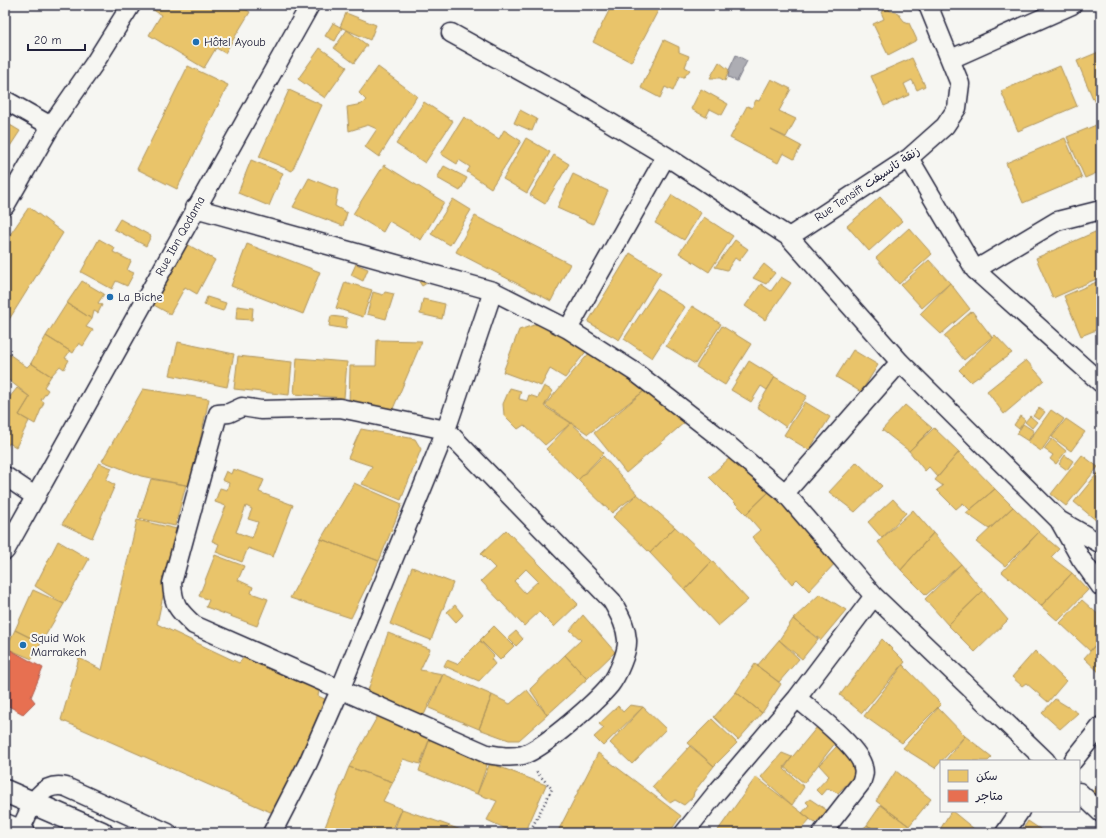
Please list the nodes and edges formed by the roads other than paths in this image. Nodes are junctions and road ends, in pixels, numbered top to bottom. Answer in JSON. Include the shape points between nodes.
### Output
{"nodes":[{"id":1,"x":310,"y":5,"type":"edge"},
{"id":2,"x":928,"y":5,"type":"edge"},
{"id":3,"x":1072,"y":5,"type":"edge"},
{"id":4,"x":128,"y":6,"type":"edge"},
{"id":5,"x":451,"y":33,"type":"dead end"},
{"id":6,"x":951,"y":60,"type":"junction"},
{"id":7,"x":5,"y":100,"type":"edge"},
{"id":8,"x":51,"y":126,"type":"junction"},
{"id":9,"x":666,"y":156,"type":"junction"},
{"id":10,"x":910,"y":158,"type":"junction"},
{"id":11,"x":5,"y":206,"type":"edge"},
{"id":12,"x":195,"y":208,"type":"junction"},
{"id":13,"x":1101,"y":210,"type":"edge"},
{"id":14,"x":789,"y":238,"type":"junction"},
{"id":15,"x":975,"y":270,"type":"junction"},
{"id":16,"x":493,"y":291,"type":"junction"},
{"id":17,"x":568,"y":329,"type":"junction"},
{"id":18,"x":900,"y":362,"type":"junction"},
{"id":19,"x":1101,"y":383,"type":"edge"},
{"id":20,"x":446,"y":430,"type":"junction"},
{"id":21,"x":5,"y":476,"type":"edge"},
{"id":22,"x":785,"y":493,"type":"junction"},
{"id":23,"x":36,"y":497,"type":"junction"},
{"id":24,"x":1059,"y":520,"type":"junction"},
{"id":25,"x":1101,"y":544,"type":"edge"},
{"id":26,"x":5,"y":551,"type":"edge"},
{"id":27,"x":1101,"y":587,"type":"edge"},
{"id":28,"x":874,"y":596,"type":"junction"},
{"id":29,"x":340,"y":690,"type":"junction"},
{"id":30,"x":798,"y":698,"type":"junction"},
{"id":31,"x":1101,"y":726,"type":"edge"},
{"id":32,"x":1045,"y":760,"type":"edge"},
{"id":33,"x":1074,"y":760,"type":"edge"},
{"id":34,"x":5,"y":792,"type":"edge"},
{"id":35,"x":1080,"y":793,"type":"edge"},
{"id":36,"x":32,"y":804,"type":"junction"},
{"id":37,"x":1019,"y":812,"type":"edge"},
{"id":38,"x":1101,"y":813,"type":"edge"},
{"id":39,"x":17,"y":830,"type":"edge"},
{"id":40,"x":102,"y":833,"type":"edge"},
{"id":41,"x":168,"y":833,"type":"edge"},
{"id":42,"x":272,"y":833,"type":"edge"},
{"id":43,"x":684,"y":833,"type":"edge"},
{"id":44,"x":822,"y":833,"type":"edge"},
{"id":45,"x":1005,"y":833,"type":"edge"}],
"edges":[{"from":1,"to":12,"type":"street","name":"Rue Ibn Qodama"},
{"from":2,"to":6,"type":"street"},
{"from":3,"to":6,"type":"street"},
{"from":4,"to":8,"type":"street","via":[[94,64]]},
{"from":5,"to":9,"type":"street","via":[[571,99]]},
{"from":6,"to":10,"type":"street","name":"Rue Tensift زنقة تانسيفت","via":[[960,84],[957,108],[945,126]]},
{"from":7,"to":8,"type":"street"},
{"from":8,"to":11,"type":"street"},
{"from":9,"to":14,"type":"street"},
{"from":9,"to":17,"type":"street"},
{"from":10,"to":14,"type":"street","name":"Rue Tensift زنقة تانسيفت"},
{"from":10,"to":15,"type":"street"},
{"from":12,"to":16,"type":"street"},
{"from":12,"to":23,"type":"street","name":"Rue Ibn Qodama"},
{"from":13,"to":15,"type":"street","via":[[1057,221]]},
{"from":14,"to":18,"type":"street"},
{"from":15,"to":19,"type":"street"},
{"from":16,"to":17,"type":"street"},
{"from":16,"to":20,"type":"street"},
{"from":17,"to":22,"type":"street","via":[[636,372]]},
{"from":18,"to":22,"type":"street"},
{"from":18,"to":24,"type":"street"},
{"from":20,"to":29,"type":"street"},
{"from":20,"to":29,"type":"street","via":[[340,408],[261,410],[242,407],[229,413],[218,414],[172,583],[175,605],[194,625]]},
{"from":20,"to":29,"type":"street","via":[[612,601],[624,622],[628,642],[620,667],[610,684],[541,746],[522,755],[505,757],[487,754]]},
{"from":21,"to":23,"type":"street"},
{"from":22,"to":28,"type":"street"},
{"from":23,"to":26,"type":"street","name":"Rue Ibn Qodama"},
{"from":24,"to":25,"type":"street"},
{"from":24,"to":27,"type":"street"},
{"from":28,"to":30,"type":"street"},
{"from":28,"to":32,"type":"street"},
{"from":29,"to":42,"type":"street","via":[[308,763]]},
{"from":30,"to":43,"type":"street"},
{"from":30,"to":44,"type":"street","via":[[854,750],[864,767],[861,782]]},
{"from":31,"to":33,"type":"street"},
{"from":34,"to":36,"type":"main road"},
{"from":35,"to":38,"type":"street"},
{"from":36,"to":39,"type":"street"},
{"from":36,"to":40,"type":"main road"},
{"from":36,"to":41,"type":"street","via":[[40,794],[58,785]]},
{"from":37,"to":45,"type":"street"}]}
